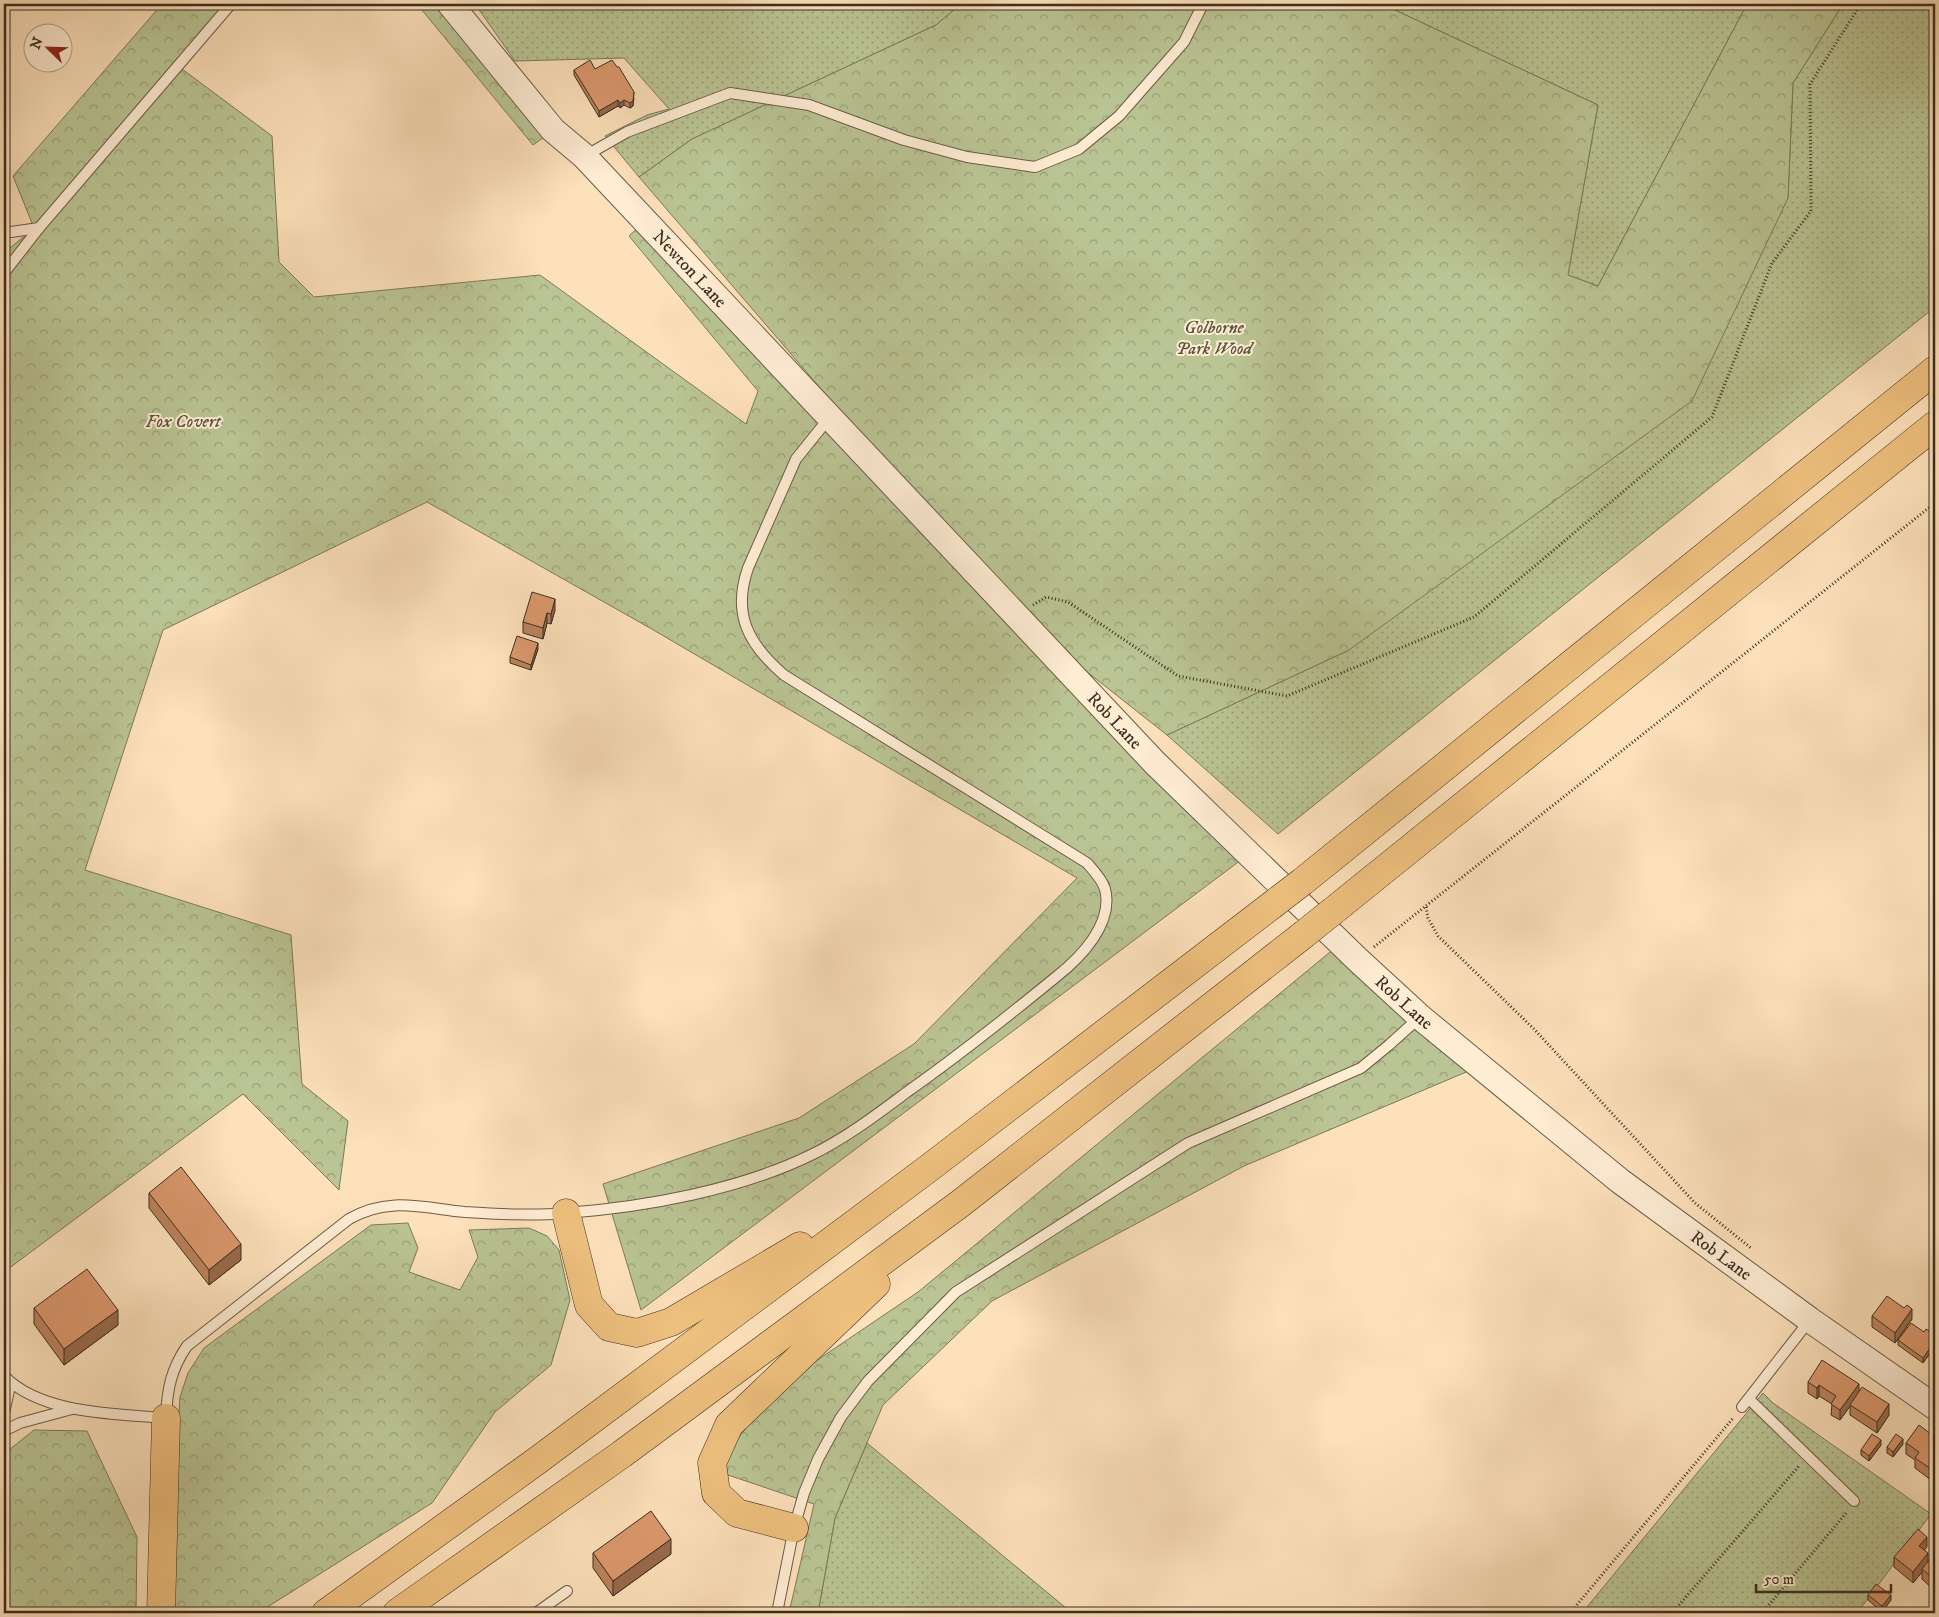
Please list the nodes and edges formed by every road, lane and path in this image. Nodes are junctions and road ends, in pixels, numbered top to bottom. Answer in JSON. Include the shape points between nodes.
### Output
{"nodes":[{"id":1,"x":230,"y":4,"type":"edge"},
{"id":2,"x":450,"y":4,"type":"edge"},
{"id":3,"x":1203,"y":4,"type":"edge"},
{"id":4,"x":1861,"y":4,"type":"edge"},
{"id":5,"x":584,"y":156,"type":"junction"},
{"id":6,"x":39,"y":228,"type":"junction"},
{"id":7,"x":4,"y":233,"type":"edge"},
{"id":8,"x":4,"y":273,"type":"edge"},
{"id":9,"x":1935,"y":370,"type":"edge"},
{"id":10,"x":828,"y":418,"type":"junction"},
{"id":11,"x":1935,"y":425,"type":"edge"},
{"id":12,"x":1935,"y":503,"type":"edge"},
{"id":13,"x":934,"y":528,"type":"joint"},
{"id":14,"x":1017,"y":617,"type":"junction"},
{"id":15,"x":1426,"y":907,"type":"junction"},
{"id":16,"x":1357,"y":959,"type":"junction"},
{"id":17,"x":1420,"y":1017,"type":"junction"},
{"id":18,"x":929,"y":1168,"type":"junction"},
{"id":19,"x":961,"y":1203,"type":"junction"},
{"id":20,"x":566,"y":1213,"type":"junction"},
{"id":21,"x":1758,"y":1254,"type":"dead end"},
{"id":22,"x":1810,"y":1320,"type":"junction"},
{"id":23,"x":5,"y":1378,"type":"edge"},
{"id":24,"x":1746,"y":1403,"type":"junction"},
{"id":25,"x":1935,"y":1407,"type":"edge"},
{"id":26,"x":73,"y":1409,"type":"junction"},
{"id":27,"x":4,"y":1414,"type":"edge"},
{"id":28,"x":166,"y":1418,"type":"junction"},
{"id":29,"x":4,"y":1431,"type":"edge"},
{"id":30,"x":1808,"y":1456,"type":"junction"},
{"id":31,"x":1854,"y":1501,"type":"joint"},
{"id":32,"x":794,"y":1528,"type":"junction"},
{"id":33,"x":567,"y":1591,"type":"dead end"},
{"id":34,"x":161,"y":1613,"type":"edge"},
{"id":35,"x":326,"y":1613,"type":"edge"},
{"id":36,"x":397,"y":1613,"type":"edge"},
{"id":37,"x":536,"y":1613,"type":"edge"},
{"id":38,"x":777,"y":1613,"type":"edge"},
{"id":39,"x":1570,"y":1613,"type":"edge"},
{"id":40,"x":1672,"y":1613,"type":"edge"},
{"id":41,"x":1762,"y":1613,"type":"edge"}],
"edges":[{"from":1,"to":6,"type":"lane"},
{"from":2,"to":5,"type":"street","name":"Newton Lane","via":[[552,130]]},
{"from":3,"to":5,"type":"lane","via":[[1184,42],[1119,116],[1079,149],[1035,167],[967,157],[904,140],[809,105],[730,93],[627,132]]},
{"from":4,"to":14,"type":"path","via":[[1810,84],[1811,211],[1772,263],[1712,417],[1474,616],[1287,696],[1178,676],[1068,602],[1046,597]]},
{"from":5,"to":10,"type":"street","name":"Newton Lane"},
{"from":6,"to":7,"type":"lane"},
{"from":6,"to":8,"type":"lane"},
{"from":9,"to":18,"type":"highway","bridge":true,"via":[[1302,882]]},
{"from":10,"to":13,"type":"street","name":"Newton Lane"},
{"from":10,"to":20,"type":"lane","via":[[796,459],[742,586],[740,606],[753,640],[769,663],[784,675],[1087,863],[1104,889],[1106,904],[1100,926],[1072,964],[964,1051],[850,1133],[810,1155],[765,1174],[714,1189],[639,1205]]},
{"from":11,"to":19,"type":"highway","bridge":true,"via":[[1333,911]]},
{"from":12,"to":15,"type":"path"},
{"from":13,"to":14,"type":"street","name":"Rob Lane"},
{"from":14,"to":16,"type":"street","name":"Rob Lane","via":[[1176,784]]},
{"from":15,"to":16,"type":"path"},
{"from":15,"to":21,"type":"path","via":[[1438,936],[1534,1030],[1695,1203]]},
{"from":16,"to":17,"type":"street","name":"Rob Lane"},
{"from":17,"to":22,"type":"street","name":"Rob Lane","via":[[1620,1181]]},
{"from":17,"to":32,"type":"lane","via":[[1361,1068],[1188,1143],[956,1292],[868,1381],[842,1417],[818,1459]]},
{"from":18,"to":20,"type":"highway","via":[[671,1322],[637,1333],[609,1327],[589,1305]]},
{"from":18,"to":35,"type":"highway","via":[[538,1460]]},
{"from":19,"to":32,"type":"highway","via":[[729,1425],[712,1463],[716,1493],[737,1513]]},
{"from":19,"to":36,"type":"highway","via":[[622,1454]]},
{"from":20,"to":28,"type":"lane","via":[[466,1212],[390,1204],[363,1210],[187,1346],[171,1375]]},
{"from":22,"to":24,"type":"lane"},
{"from":22,"to":25,"type":"street","name":"Rob Lane"},
{"from":23,"to":26,"type":"lane","via":[[39,1398]]},
{"from":23,"to":27,"type":"lane","via":[[9,1391]]},
{"from":24,"to":30,"type":"lane"},
{"from":24,"to":39,"type":"path"},
{"from":26,"to":28,"type":"lane"},
{"from":26,"to":29,"type":"lane","via":[[20,1423]]},
{"from":28,"to":34,"type":"highway"},
{"from":30,"to":31,"type":"lane"},
{"from":30,"to":40,"type":"path"},
{"from":31,"to":41,"type":"path","via":[[1840,1522]]},
{"from":32,"to":38,"type":"lane"},
{"from":33,"to":37,"type":"lane"}]}
